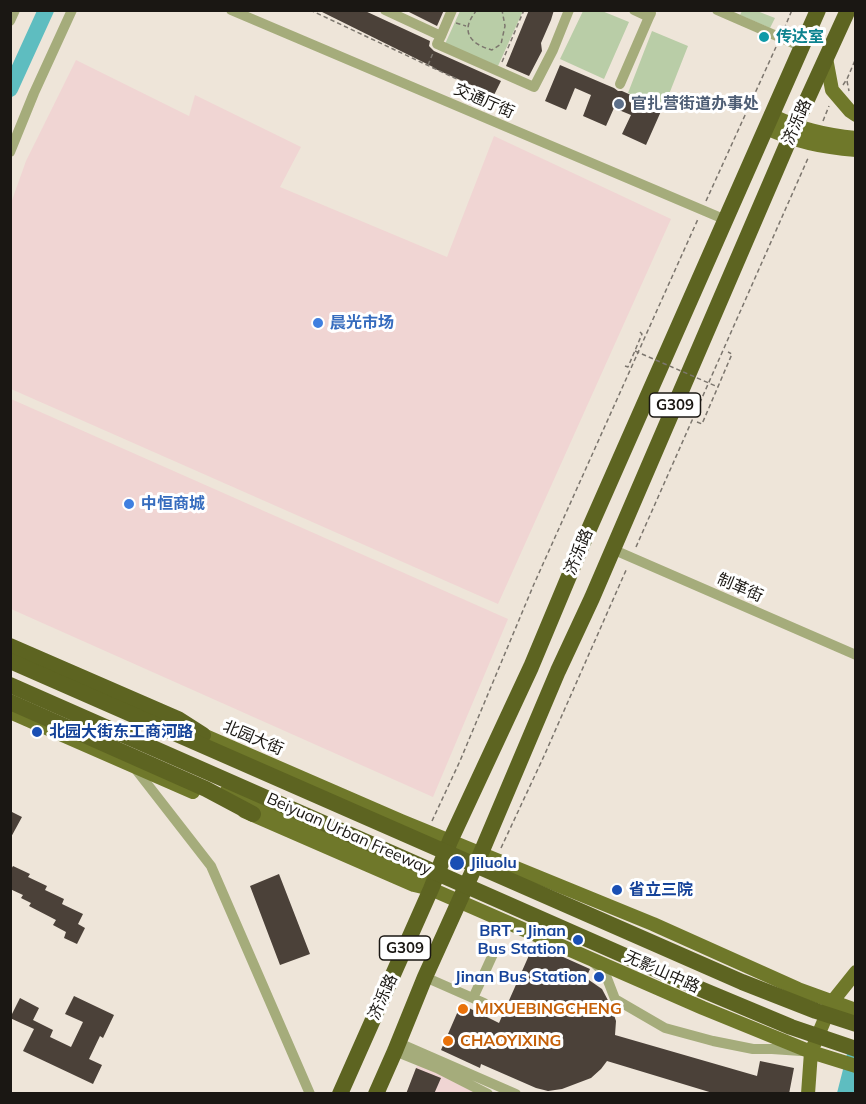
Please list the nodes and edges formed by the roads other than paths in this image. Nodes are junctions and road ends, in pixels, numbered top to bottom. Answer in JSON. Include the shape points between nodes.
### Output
{"nodes":[{"id":1,"x":15,"y":10,"type":"edge"},
{"id":2,"x":72,"y":10,"type":"edge"},
{"id":3,"x":231,"y":10,"type":"edge"},
{"id":4,"x":385,"y":10,"type":"edge"},
{"id":5,"x":452,"y":10,"type":"edge"},
{"id":6,"x":569,"y":10,"type":"edge"},
{"id":7,"x":634,"y":10,"type":"edge"},
{"id":8,"x":717,"y":10,"type":"edge"},
{"id":9,"x":818,"y":10,"type":"edge"},
{"id":10,"x":848,"y":10,"type":"edge"},
{"id":11,"x":650,"y":14,"type":"edge"},
{"id":12,"x":10,"y":21,"type":"edge"},
{"id":13,"x":439,"y":40,"type":"junction"},
{"id":14,"x":802,"y":47,"type":"junction"},
{"id":15,"x":826,"y":58,"type":"junction"},
{"id":16,"x":620,"y":84,"type":"dead end"},
{"id":17,"x":855,"y":115,"type":"edge"},
{"id":18,"x":769,"y":122,"type":"junction"},
{"id":19,"x":793,"y":132,"type":"junction"},
{"id":20,"x":855,"y":138,"type":"edge"},
{"id":21,"x":816,"y":139,"type":"junction"},
{"id":22,"x":855,"y":150,"type":"edge"},
{"id":23,"x":10,"y":152,"type":"edge"},
{"id":24,"x":726,"y":220,"type":"junction"},
{"id":25,"x":612,"y":549,"type":"junction"},
{"id":26,"x":10,"y":646,"type":"edge"},
{"id":27,"x":855,"y":655,"type":"edge"},
{"id":28,"x":10,"y":659,"type":"edge"},
{"id":29,"x":10,"y":685,"type":"edge"},
{"id":30,"x":10,"y":697,"type":"edge"},
{"id":31,"x":10,"y":702,"type":"edge"},
{"id":32,"x":10,"y":712,"type":"edge"},
{"id":33,"x":203,"y":735,"type":"junction"},
{"id":34,"x":134,"y":767,"type":"junction"},
{"id":35,"x":215,"y":790,"type":"junction"},
{"id":36,"x":253,"y":814,"type":"junction"},
{"id":37,"x":450,"y":841,"type":"junction"},
{"id":38,"x":488,"y":856,"type":"junction"},
{"id":39,"x":431,"y":889,"type":"junction"},
{"id":40,"x":458,"y":901,"type":"junction"},
{"id":41,"x":494,"y":951,"type":"dead end"},
{"id":42,"x":587,"y":957,"type":"junction"},
{"id":43,"x":855,"y":972,"type":"edge"},
{"id":44,"x":425,"y":977,"type":"junction"},
{"id":45,"x":844,"y":1006,"type":"edge"},
{"id":46,"x":855,"y":1024,"type":"edge"},
{"id":47,"x":397,"y":1047,"type":"junction"},
{"id":48,"x":855,"y":1049,"type":"edge"},
{"id":49,"x":811,"y":1052,"type":"junction"},
{"id":50,"x":855,"y":1066,"type":"edge"},
{"id":51,"x":310,"y":1094,"type":"edge"},
{"id":52,"x":340,"y":1094,"type":"edge"},
{"id":53,"x":376,"y":1094,"type":"edge"},
{"id":54,"x":488,"y":1094,"type":"edge"},
{"id":55,"x":516,"y":1094,"type":"edge"},
{"id":56,"x":808,"y":1094,"type":"edge"}],
"edges":[{"from":1,"to":12,"type":"street"},
{"from":2,"to":23,"type":"street"},
{"from":3,"to":24,"type":"street","name":"交通厅街"},
{"from":4,"to":13,"type":"street"},
{"from":5,"to":13,"type":"street"},
{"from":6,"to":13,"type":"street","via":[[534,87]]},
{"from":7,"to":11,"type":"street"},
{"from":8,"to":14,"type":"street"},
{"from":9,"to":14,"type":"highway","name":"济泺路","number":"G309"},
{"from":10,"to":15,"type":"highway","name":"济泺路","number":"G309"},
{"from":11,"to":16,"type":"street"},
{"from":14,"to":18,"type":"highway","name":"济泺路","number":"G309"},
{"from":15,"to":17,"type":"main road","via":[[832,90],[842,93]]},
{"from":15,"to":19,"type":"highway","name":"济泺路","number":"G309"},
{"from":18,"to":19,"type":"main road"},
{"from":18,"to":24,"type":"highway","name":"济泺路","number":"G309"},
{"from":19,"to":21,"type":"main road"},
{"from":19,"to":25,"type":"highway","name":"济泺路","number":"G309"},
{"from":20,"to":21,"type":"main road"},
{"from":21,"to":22,"type":"main road"},
{"from":24,"to":37,"type":"highway","name":"济泺路","number":"G309","via":[[531,667]]},
{"from":25,"to":27,"type":"street","name":"制革街"},
{"from":25,"to":38,"type":"highway","name":"济泺路","number":"G309","via":[[558,671]]},
{"from":26,"to":33,"type":"highway","via":[[178,719]]},
{"from":28,"to":33,"type":"main road","name":"北园大街","via":[[175,728]]},
{"from":28,"to":46,"type":"highway","name":"Beiyuan Urban Freeway","bridge":true,"via":[[742,982]]},
{"from":29,"to":48,"type":"highway","name":"Beiyuan Urban Freeway","bridge":true,"via":[[698,988]]},
{"from":30,"to":35,"type":"main road"},
{"from":31,"to":35,"type":"highway"},
{"from":32,"to":34,"type":"main road"},
{"from":33,"to":37,"type":"main road","name":"北园大街"},
{"from":34,"to":36,"type":"main road"},
{"from":34,"to":51,"type":"street","via":[[212,866]]},
{"from":35,"to":36,"type":"highway"},
{"from":35,"to":39,"type":"main road","via":[[422,876]]},
{"from":36,"to":39,"type":"main road"},
{"from":37,"to":38,"type":"main road","name":"北园大街"},
{"from":37,"to":39,"type":"highway","name":"济泺路","number":"G309"},
{"from":38,"to":40,"type":"highway","name":"济泺路","number":"G309"},
{"from":38,"to":45,"type":"main road"},
{"from":39,"to":40,"type":"main road"},
{"from":39,"to":52,"type":"highway","name":"济泺路","number":"G309"},
{"from":40,"to":42,"type":"main road","name":"无影山中路"},
{"from":40,"to":44,"type":"highway","name":"济泺路","number":"G309"},
{"from":41,"to":44,"type":"street","via":[[478,1000]]},
{"from":42,"to":49,"type":"main road","name":"无影山中路"},
{"from":42,"to":49,"type":"street","via":[[605,973],[615,999],[665,1028],[753,1049]]},
{"from":43,"to":45,"type":"main road"},
{"from":44,"to":47,"type":"highway","name":"济泺路","number":"G309"},
{"from":45,"to":49,"type":"main road"},
{"from":47,"to":53,"type":"highway","name":"济泺路","number":"G309"},
{"from":47,"to":54,"type":"street"},
{"from":47,"to":55,"type":"street"},
{"from":49,"to":50,"type":"main road","name":"无影山中路"},
{"from":49,"to":56,"type":"main road"}]}
